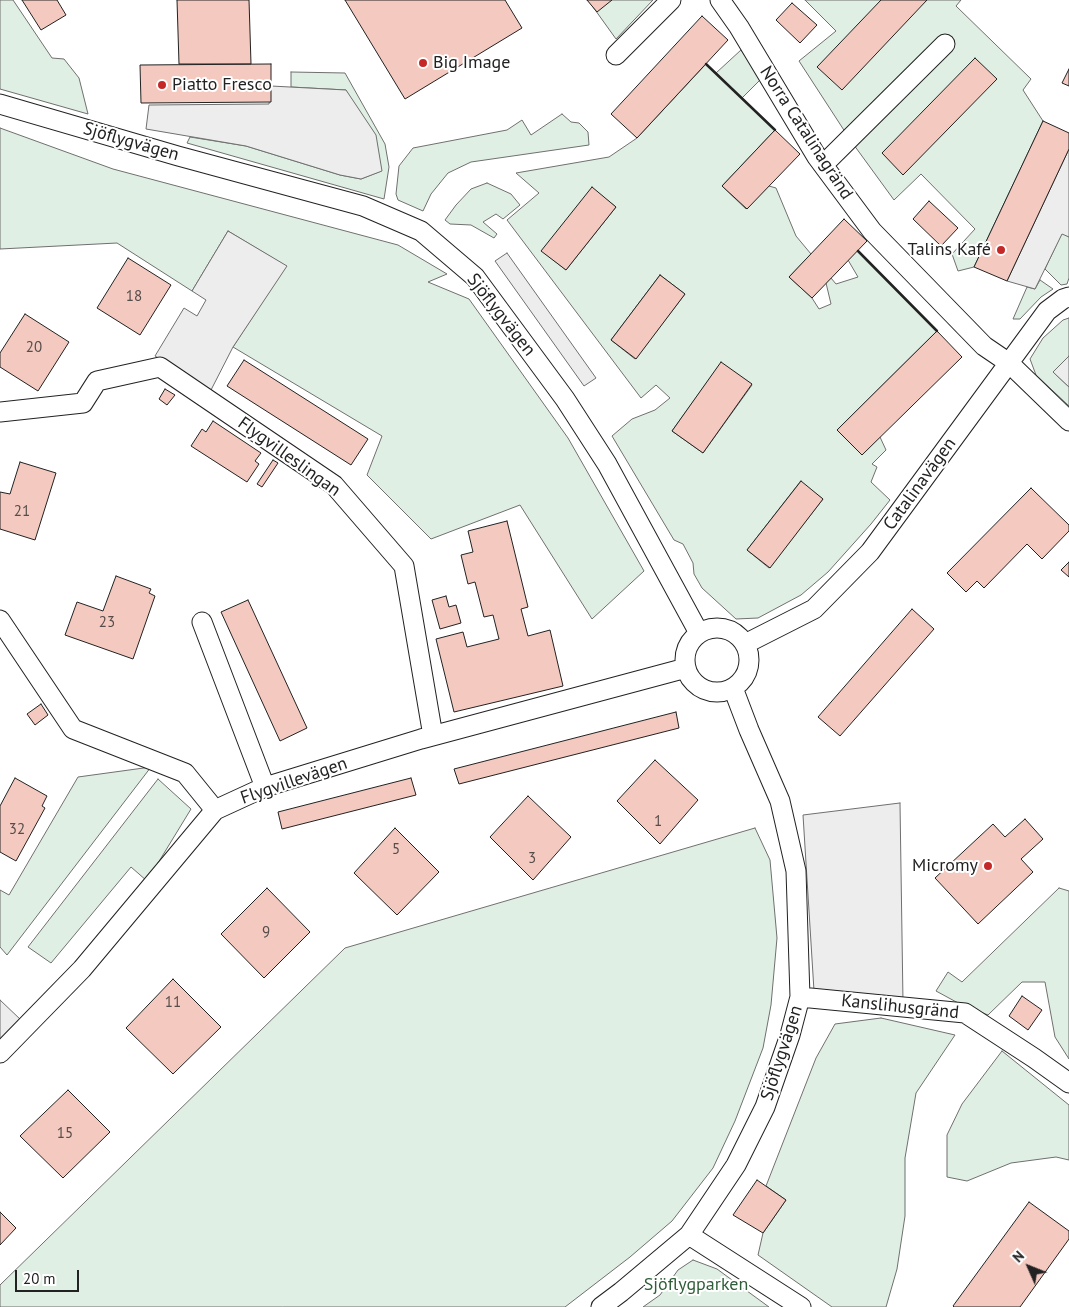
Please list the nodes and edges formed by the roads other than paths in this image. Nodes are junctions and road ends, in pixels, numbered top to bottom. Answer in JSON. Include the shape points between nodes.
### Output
{"nodes":[{"id":1,"x":671,"y":0,"type":"edge"},
{"id":2,"x":720,"y":0,"type":"edge"},
{"id":3,"x":945,"y":44,"type":"dead end"},
{"id":4,"x":616,"y":55,"type":"dead end"},
{"id":5,"x":0,"y":104,"type":"edge"},
{"id":6,"x":823,"y":165,"type":"junction"},
{"id":7,"x":1069,"y":297,"type":"edge"},
{"id":8,"x":1009,"y":363,"type":"junction"},
{"id":9,"x":0,"y":412,"type":"edge"},
{"id":10,"x":1069,"y":422,"type":"edge"},
{"id":11,"x":0,"y":620,"type":"edge"},
{"id":12,"x":202,"y":622,"type":"dead end"},
{"id":13,"x":699,"y":633,"type":"junction"},
{"id":14,"x":745,"y":644,"type":"junction"},
{"id":15,"x":686,"y":668,"type":"junction"},
{"id":16,"x":733,"y":688,"type":"junction"},
{"id":17,"x":433,"y":736,"type":"junction"},
{"id":18,"x":266,"y":787,"type":"junction"},
{"id":19,"x":216,"y":810,"type":"junction"},
{"id":20,"x":800,"y":997,"type":"junction"},
{"id":21,"x":0,"y":1052,"type":"edge"},
{"id":22,"x":1069,"y":1083,"type":"edge"},
{"id":23,"x":689,"y":1235,"type":"junction"},
{"id":24,"x":601,"y":1307,"type":"edge"},
{"id":25,"x":801,"y":1307,"type":"edge"}],
"edges":[{"from":1,"to":4,"type":"street"},
{"from":2,"to":6,"type":"street","name":"Norra Catalinagränd"},
{"from":3,"to":6,"type":"street"},
{"from":5,"to":13,"type":"street","name":"Sjöflygvägen","via":[[363,206],[421,231],[475,278],[565,399],[606,464]]},
{"from":6,"to":8,"type":"street","name":"Norra Catalinagränd","via":[[872,231],[984,346]]},
{"from":7,"to":8,"type":"street","name":"Catalinavägen","via":[[1047,312]]},
{"from":8,"to":10,"type":"street","name":"Norra Catalinagränd"},
{"from":8,"to":14,"type":"street","name":"Catalinavägen","via":[[870,552],[814,609]]},
{"from":9,"to":17,"type":"street","name":"Flygvilleslingan","via":[[83,403],[97,381],[160,367],[334,485],[404,566]]},
{"from":11,"to":19,"type":"street","via":[[72,729],[185,773]]},
{"from":12,"to":18,"type":"street"},
{"from":13,"to":14,"type":"street","via":[[708,629],[729,630]]},
{"from":13,"to":15,"type":"street","via":[[687,649]]},
{"from":14,"to":16,"type":"street","via":[[748,655],[746,675]]},
{"from":15,"to":16,"type":"street","via":[[696,685],[705,690],[714,692]]},
{"from":15,"to":17,"type":"street","name":"Flygvillevägen"},
{"from":16,"to":20,"type":"street","name":"Sjöflygvägen","via":[[780,801],[796,871]]},
{"from":17,"to":18,"type":"street","name":"Flygvillevägen"},
{"from":18,"to":19,"type":"street","name":"Flygvillevägen"},
{"from":19,"to":21,"type":"street","name":"Flygvillevägen","via":[[82,969]]},
{"from":20,"to":22,"type":"street","name":"Kanslihusgränd","via":[[966,1013]]},
{"from":20,"to":23,"type":"street","name":"Sjöflygvägen","via":[[765,1107],[736,1166]]},
{"from":23,"to":24,"type":"street","name":"Sjöflygvägen"},
{"from":23,"to":25,"type":"street"}]}
